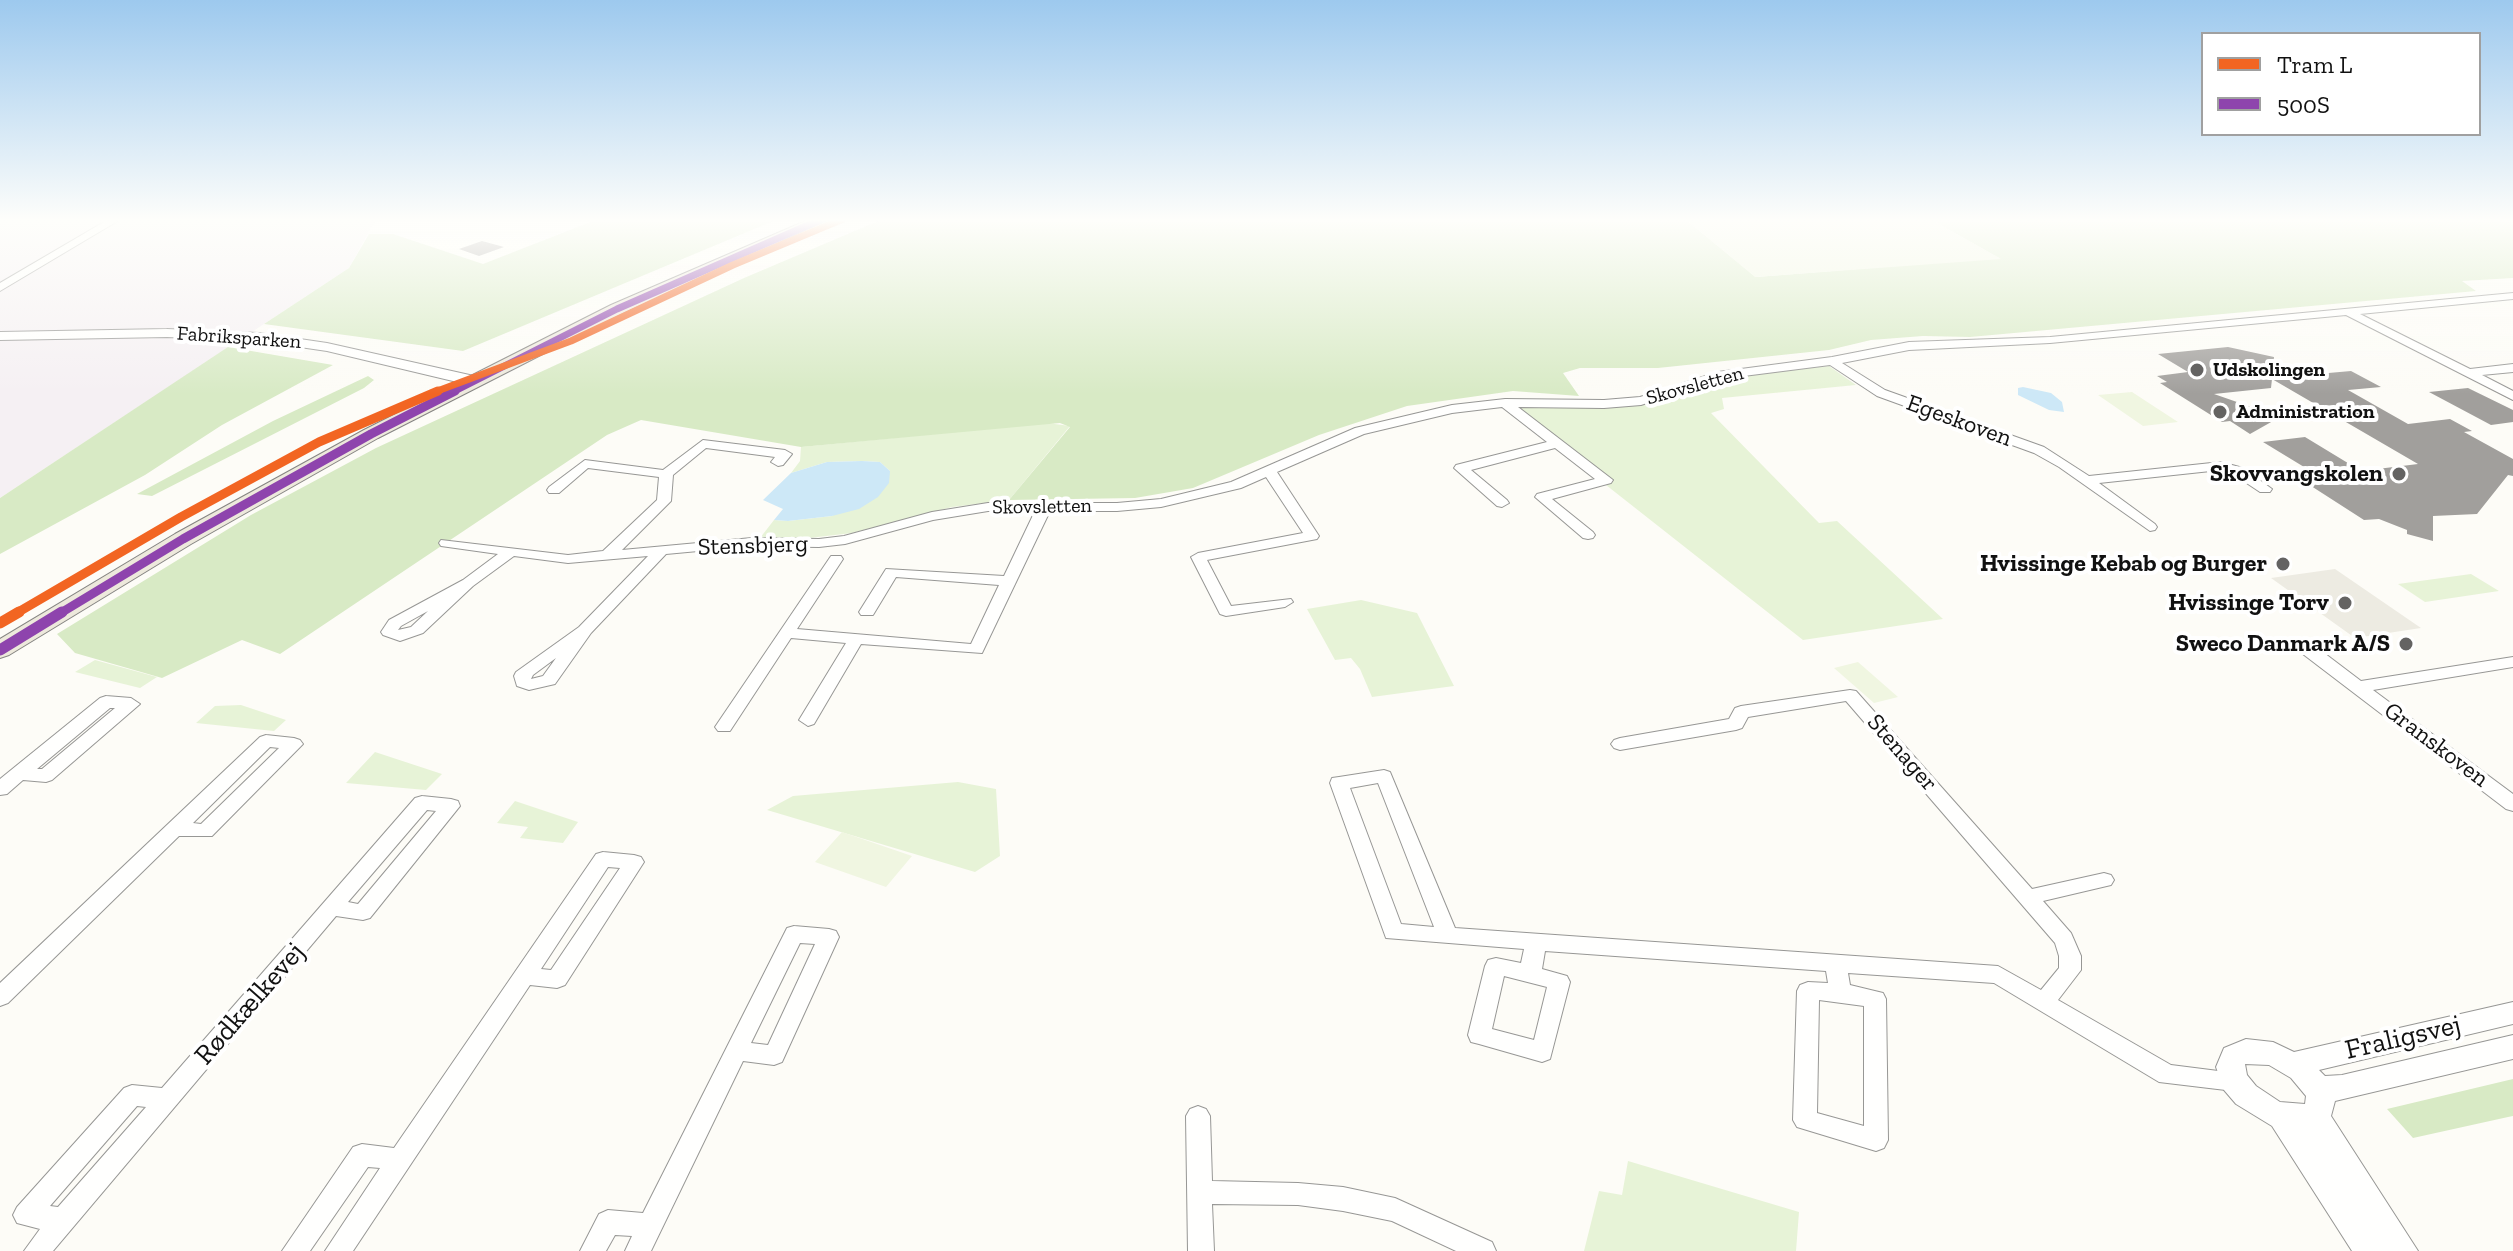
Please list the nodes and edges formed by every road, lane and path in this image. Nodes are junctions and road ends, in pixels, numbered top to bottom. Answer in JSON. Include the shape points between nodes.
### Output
{"nodes":[{"id":1,"x":18,"y":277,"type":"edge"},
{"id":2,"x":665,"y":277,"type":"edge"},
{"id":3,"x":684,"y":277,"type":"edge"},
{"id":4,"x":0,"y":288,"type":"edge"},
{"id":5,"x":2513,"y":296,"type":"edge"},
{"id":6,"x":2347,"y":312,"type":"junction"},
{"id":7,"x":0,"y":336,"type":"edge"},
{"id":8,"x":1832,"y":361,"type":"junction"},
{"id":9,"x":2513,"y":368,"type":"edge"},
{"id":10,"x":2467,"y":373,"type":"junction"},
{"id":11,"x":465,"y":379,"type":"junction"},
{"id":12,"x":2513,"y":396,"type":"edge"},
{"id":13,"x":1505,"y":403,"type":"junction"},
{"id":14,"x":1558,"y":443,"type":"junction"},
{"id":15,"x":778,"y":462,"type":"dead end"},
{"id":16,"x":1269,"y":471,"type":"junction"},
{"id":17,"x":666,"y":474,"type":"junction"},
{"id":18,"x":2086,"y":480,"type":"junction"},
{"id":19,"x":2265,"y":489,"type":"dead end"},
{"id":20,"x":554,"y":490,"type":"dead end"},
{"id":21,"x":1502,"y":503,"type":"dead end"},
{"id":22,"x":1045,"y":506,"type":"junction"},
{"id":23,"x":2150,"y":527,"type":"dead end"},
{"id":24,"x":1588,"y":535,"type":"dead end"},
{"id":25,"x":845,"y":540,"type":"joint"},
{"id":26,"x":446,"y":543,"type":"dead end"},
{"id":27,"x":661,"y":551,"type":"junction"},
{"id":28,"x":511,"y":552,"type":"junction"},
{"id":29,"x":607,"y":556,"type":"junction"},
{"id":30,"x":836,"y":559,"type":"dead end"},
{"id":31,"x":1008,"y":581,"type":"junction"},
{"id":32,"x":468,"y":583,"type":"dead end"},
{"id":33,"x":1285,"y":602,"type":"dead end"},
{"id":34,"x":867,"y":612,"type":"dead end"},
{"id":35,"x":585,"y":630,"type":"dead end"},
{"id":36,"x":787,"y":633,"type":"junction"},
{"id":37,"x":0,"y":634,"type":"edge"},
{"id":38,"x":857,"y":638,"type":"junction"},
{"id":39,"x":2301,"y":644,"type":"dead end"},
{"id":40,"x":0,"y":650,"type":"edge"},
{"id":41,"x":2513,"y":662,"type":"edge"},
{"id":42,"x":2359,"y":687,"type":"junction"},
{"id":43,"x":808,"y":720,"type":"dead end"},
{"id":44,"x":724,"y":727,"type":"dead end"},
{"id":45,"x":1620,"y":744,"type":"dead end"},
{"id":46,"x":19,"y":773,"type":"junction"},
{"id":47,"x":0,"y":789,"type":"edge"},
{"id":48,"x":2513,"y":804,"type":"edge"},
{"id":49,"x":175,"y":829,"type":"junction"},
{"id":50,"x":2104,"y":880,"type":"dead end"},
{"id":51,"x":2028,"y":897,"type":"junction"},
{"id":52,"x":331,"y":908,"type":"junction"},
{"id":53,"x":1448,"y":936,"type":"junction"},
{"id":54,"x":1536,"y":943,"type":"junction"},
{"id":55,"x":1836,"y":964,"type":"junction"},
{"id":56,"x":1530,"y":974,"type":"dead end"},
{"id":57,"x":525,"y":976,"type":"junction"},
{"id":58,"x":1840,"y":992,"type":"junction"},
{"id":59,"x":0,"y":997,"type":"edge"},
{"id":60,"x":2044,"y":1002,"type":"junction"},
{"id":61,"x":2513,"y":1013,"type":"edge"},
{"id":62,"x":2513,"y":1047,"type":"edge"},
{"id":63,"x":736,"y":1051,"type":"junction"},
{"id":64,"x":2293,"y":1064,"type":"junction"},
{"id":65,"x":2234,"y":1081,"type":"junction"},
{"id":66,"x":167,"y":1099,"type":"junction"},
{"id":67,"x":2316,"y":1102,"type":"junction"},
{"id":68,"x":1198,"y":1116,"type":"dead end"},
{"id":69,"x":2282,"y":1116,"type":"junction"},
{"id":70,"x":400,"y":1160,"type":"junction"},
{"id":71,"x":1201,"y":1192,"type":"junction"},
{"id":72,"x":64,"y":1220,"type":"junction"},
{"id":73,"x":650,"y":1226,"type":"junction"},
{"id":74,"x":37,"y":1251,"type":"edge"},
{"id":75,"x":295,"y":1251,"type":"edge"},
{"id":76,"x":338,"y":1251,"type":"edge"},
{"id":77,"x":593,"y":1251,"type":"edge"},
{"id":78,"x":638,"y":1251,"type":"edge"},
{"id":79,"x":1201,"y":1251,"type":"edge"},
{"id":80,"x":1483,"y":1251,"type":"edge"},
{"id":81,"x":2370,"y":1251,"type":"edge"},
{"id":82,"x":2402,"y":1251,"type":"edge"}],
"edges":[{"from":1,"to":4,"type":"street"},
{"from":2,"to":11,"type":"main road"},
{"from":3,"to":11,"type":"main road"},
{"from":5,"to":6,"type":"street","name":"Skovsletten"},
{"from":6,"to":8,"type":"street","name":"Skovsletten","via":[[2037,341],[1909,346]]},
{"from":6,"to":10,"type":"street"},
{"from":7,"to":11,"type":"street","name":"Fabriksparken","via":[[259,337]]},
{"from":8,"to":13,"type":"street","name":"Skovsletten","via":[[1718,376],[1641,401]]},
{"from":8,"to":18,"type":"street","name":"Egeskoven","via":[[1881,393],[2039,450]]},
{"from":9,"to":10,"type":"street"},
{"from":10,"to":12,"type":"street"},
{"from":11,"to":37,"type":"main road","via":[[134,552]]},
{"from":11,"to":40,"type":"main road"},
{"from":13,"to":14,"type":"street"},
{"from":13,"to":16,"type":"street","name":"Skovsletten","via":[[1388,422]]},
{"from":14,"to":21,"type":"street","via":[[1461,468]]},
{"from":14,"to":24,"type":"street","via":[[1606,480],[1542,497]]},
{"from":15,"to":17,"type":"street","via":[[785,454],[703,444]]},
{"from":16,"to":22,"type":"street","name":"Skovsletten","via":[[1174,501]]},
{"from":16,"to":33,"type":"street","via":[[1312,536],[1198,557],[1226,611]]},
{"from":17,"to":20,"type":"street","via":[[585,464]]},
{"from":17,"to":29,"type":"street","via":[[664,501]]},
{"from":18,"to":19,"type":"street","via":[[2221,466]]},
{"from":18,"to":23,"type":"street","name":"Egeskoven"},
{"from":22,"to":25,"type":"street","name":"Skovsletten","via":[[960,511]]},
{"from":22,"to":31,"type":"street"},
{"from":25,"to":27,"type":"street","name":"Stensbjerg"},
{"from":26,"to":28,"type":"street","name":"Stensbjerg"},
{"from":27,"to":29,"type":"street","name":"Stensbjerg"},
{"from":27,"to":35,"type":"street"},
{"from":28,"to":29,"type":"street","name":"Stensbjerg","via":[[568,559]]},
{"from":28,"to":32,"type":"street"},
{"from":30,"to":36,"type":"street"},
{"from":31,"to":34,"type":"street","via":[[891,572]]},
{"from":31,"to":38,"type":"street","via":[[976,649]]},
{"from":36,"to":38,"type":"street"},
{"from":36,"to":44,"type":"street"},
{"from":38,"to":43,"type":"street"},
{"from":39,"to":42,"type":"street","name":"Granskoven"},
{"from":41,"to":42,"type":"street","name":"Granskoven"},
{"from":42,"to":48,"type":"street","name":"Granskoven"},
{"from":45,"to":51,"type":"street","name":"Stenager","via":[[1736,724],[1741,712],[1850,695]]},
{"from":46,"to":46,"type":"street","via":[[46,776],[131,704],[106,702]]},
{"from":46,"to":47,"type":"street"},
{"from":49,"to":49,"type":"street","via":[[205,831],[294,744],[266,741]]},
{"from":49,"to":59,"type":"street"},
{"from":50,"to":51,"type":"street"},
{"from":51,"to":60,"type":"street","name":"Stenager","via":[[2064,939],[2070,956],[2070,970]]},
{"from":52,"to":52,"type":"street","name":"Rødkælkevej","via":[[363,912],[451,806],[422,803]]},
{"from":52,"to":66,"type":"street","name":"Rødkælkevej"},
{"from":53,"to":53,"type":"street","via":[[1393,932],[1339,783],[1384,776]]},
{"from":53,"to":54,"type":"street"},
{"from":54,"to":55,"type":"street"},
{"from":54,"to":56,"type":"street"},
{"from":55,"to":58,"type":"street"},
{"from":55,"to":60,"type":"street","via":[[1998,975]]},
{"from":57,"to":57,"type":"street","via":[[557,979],[634,862],[603,859]]},
{"from":57,"to":70,"type":"street"},
{"from":58,"to":58,"type":"street","via":[[1808,991],[1805,1120],[1876,1140],[1875,999]]},
{"from":60,"to":65,"type":"street","via":[[2167,1075]]},
{"from":61,"to":64,"type":"street","name":"Fraligsvej"},
{"from":62,"to":67,"type":"street","name":"Fraligsvej","via":[[2342,1088]]},
{"from":63,"to":63,"type":"street","via":[[774,1055],[829,937],[794,934]]},
{"from":63,"to":73,"type":"street"},
{"from":64,"to":65,"type":"street","via":[[2264,1051],[2239,1053],[2230,1067]]},
{"from":64,"to":67,"type":"street"},
{"from":65,"to":69,"type":"street","via":[[2254,1102]]},
{"from":66,"to":72,"type":"street","name":"Rødkælkevej"},
{"from":66,"to":72,"type":"street","via":[[132,1095],[26,1215]]},
{"from":67,"to":69,"type":"street","name":"Fraligsvej","via":[[2300,1118]]},
{"from":67,"to":82,"type":"street"},
{"from":68,"to":71,"type":"street"},
{"from":69,"to":81,"type":"street"},
{"from":70,"to":75,"type":"street","via":[[362,1155]]},
{"from":70,"to":76,"type":"street"},
{"from":71,"to":79,"type":"street"},
{"from":71,"to":80,"type":"street","via":[[1343,1199],[1395,1210]]},
{"from":72,"to":74,"type":"street","name":"Rødkælkevej"},
{"from":73,"to":77,"type":"street","via":[[608,1222]]},
{"from":73,"to":78,"type":"street"}]}
